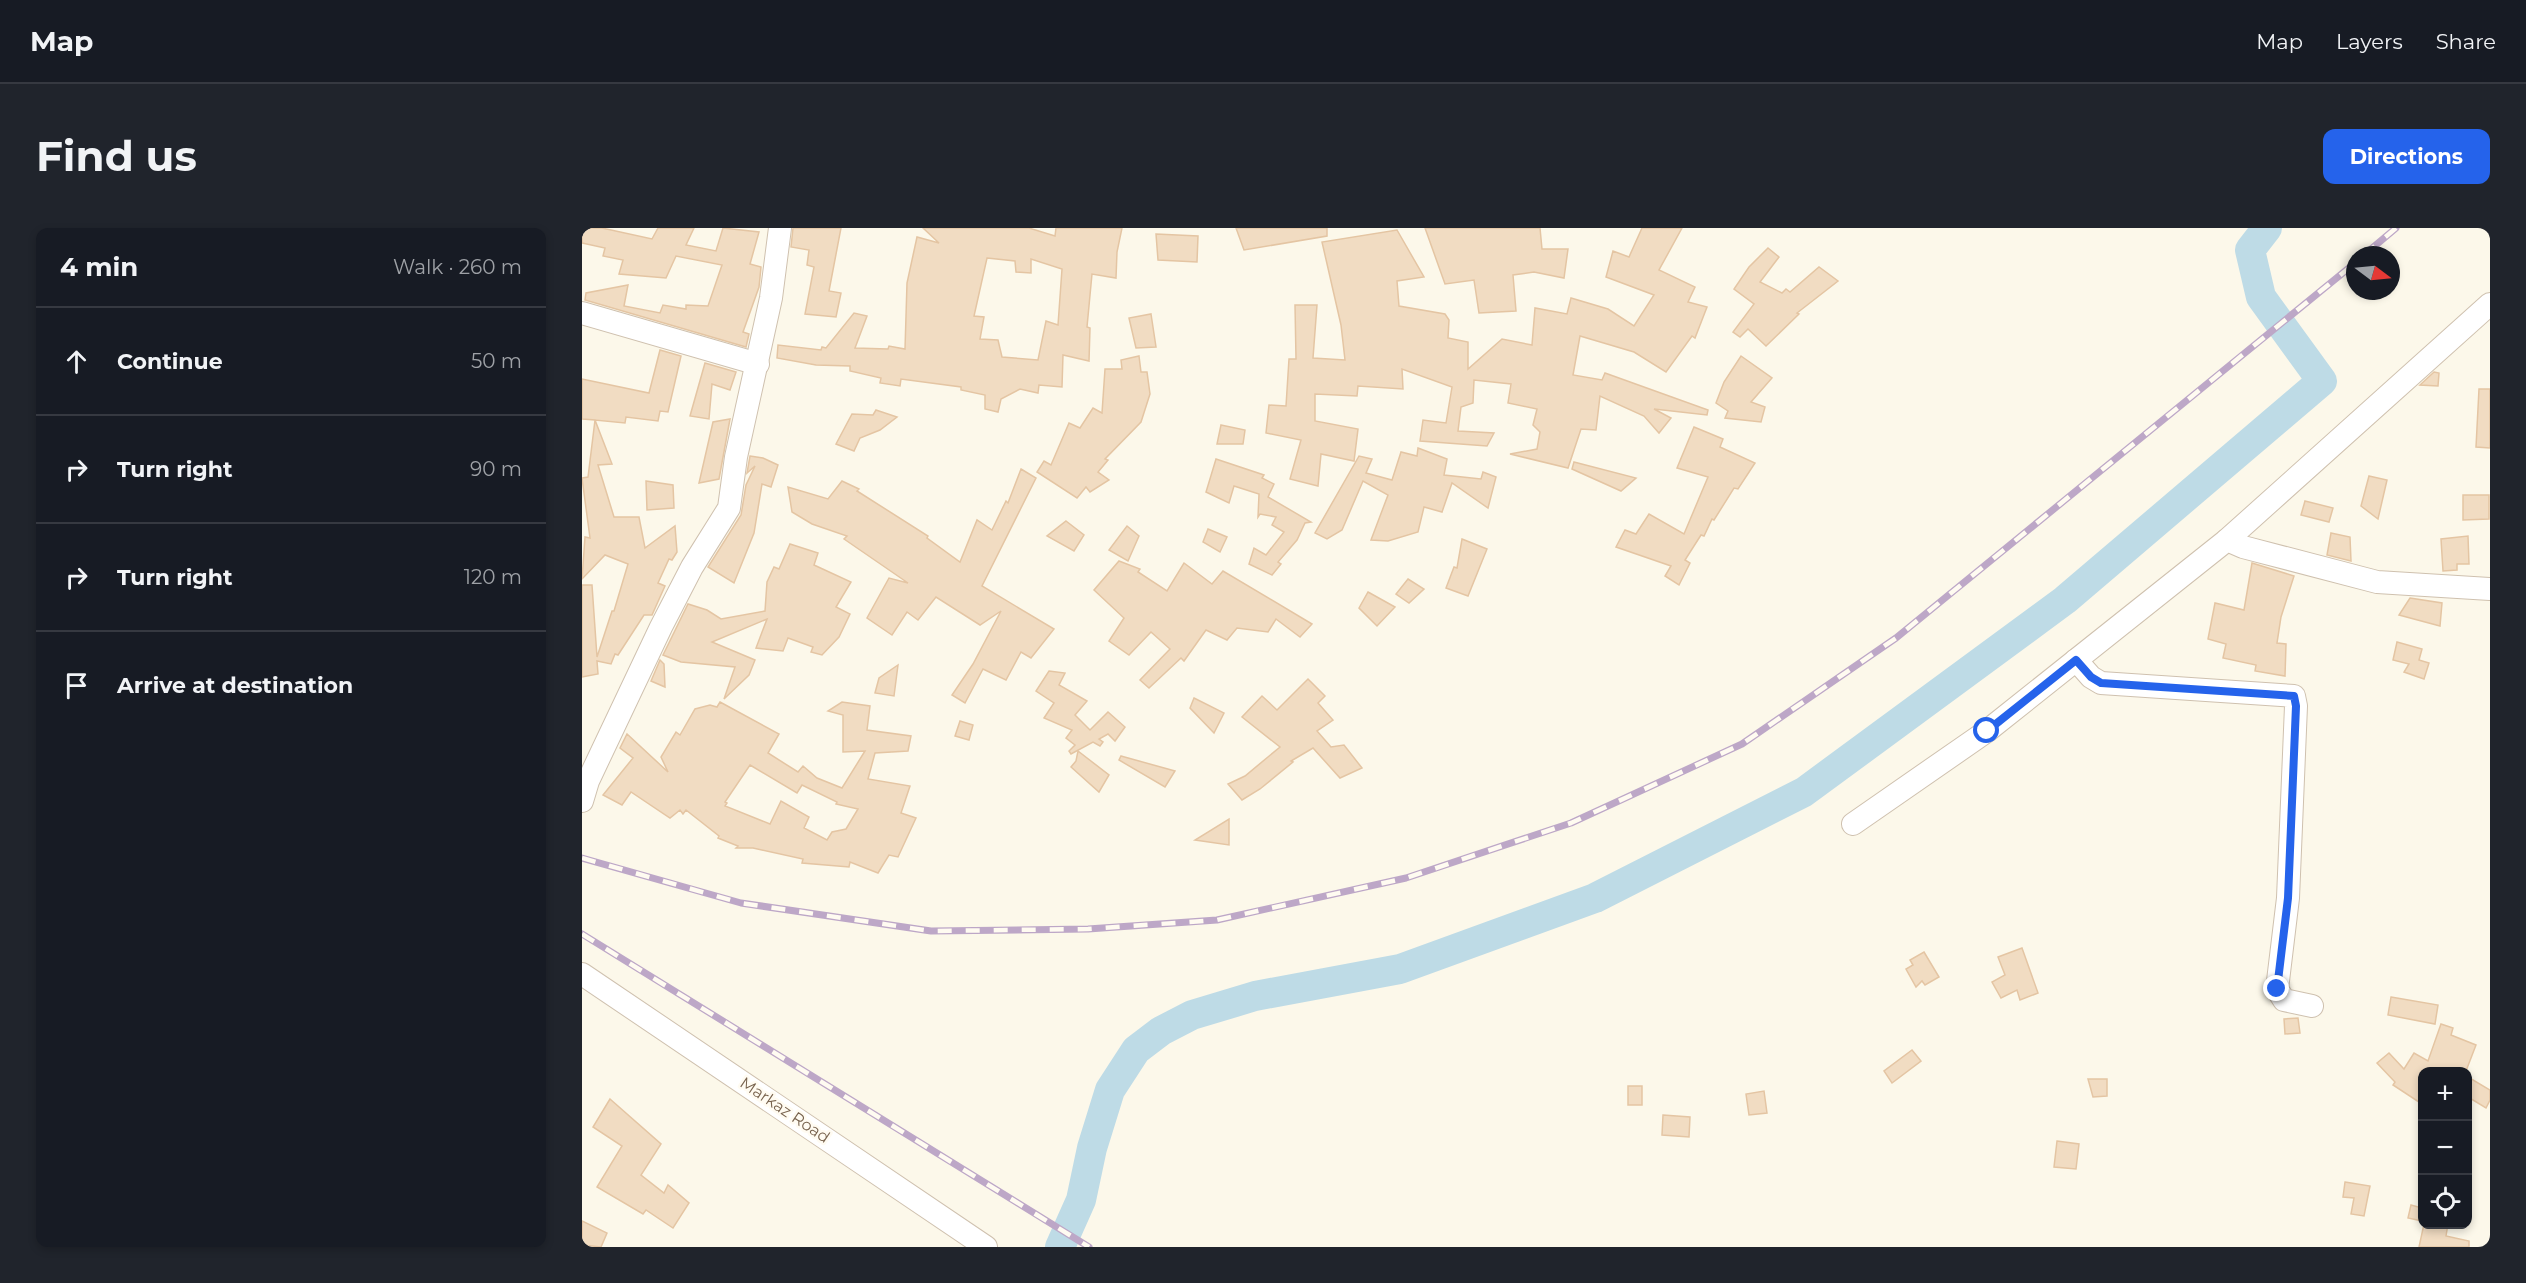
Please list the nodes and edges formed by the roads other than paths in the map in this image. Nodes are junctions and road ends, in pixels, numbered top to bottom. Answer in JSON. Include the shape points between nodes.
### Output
{"nodes":[{"id":1,"x":780,"y":228,"type":"edge"},
{"id":2,"x":2490,"y":304,"type":"edge"},
{"id":3,"x":582,"y":313,"type":"edge"},
{"id":4,"x":758,"y":364,"type":"junction"},
{"id":5,"x":2227,"y":540,"type":"junction"},
{"id":6,"x":2490,"y":589,"type":"edge"},
{"id":7,"x":2076,"y":660,"type":"junction"},
{"id":8,"x":582,"y":801,"type":"edge"},
{"id":9,"x":1853,"y":824,"type":"dead end"},
{"id":10,"x":582,"y":974,"type":"edge"},
{"id":11,"x":2312,"y":1006,"type":"dead end"},
{"id":12,"x":986,"y":1247,"type":"edge"}],
"edges":[{"from":1,"to":4,"type":"street"},
{"from":2,"to":5,"type":"street"},
{"from":3,"to":4,"type":"street"},
{"from":4,"to":8,"type":"street","via":[[736,457],[729,508],[661,627]]},
{"from":5,"to":6,"type":"street","via":[[2377,582]]},
{"from":5,"to":7,"type":"street"},
{"from":7,"to":9,"type":"street","via":[[1987,731]]},
{"from":7,"to":11,"type":"street","via":[[2101,683],[2294,696],[2288,898],[2277,989],[2284,1000]]},
{"from":10,"to":12,"type":"street","name":"Markaz Road"}]}
